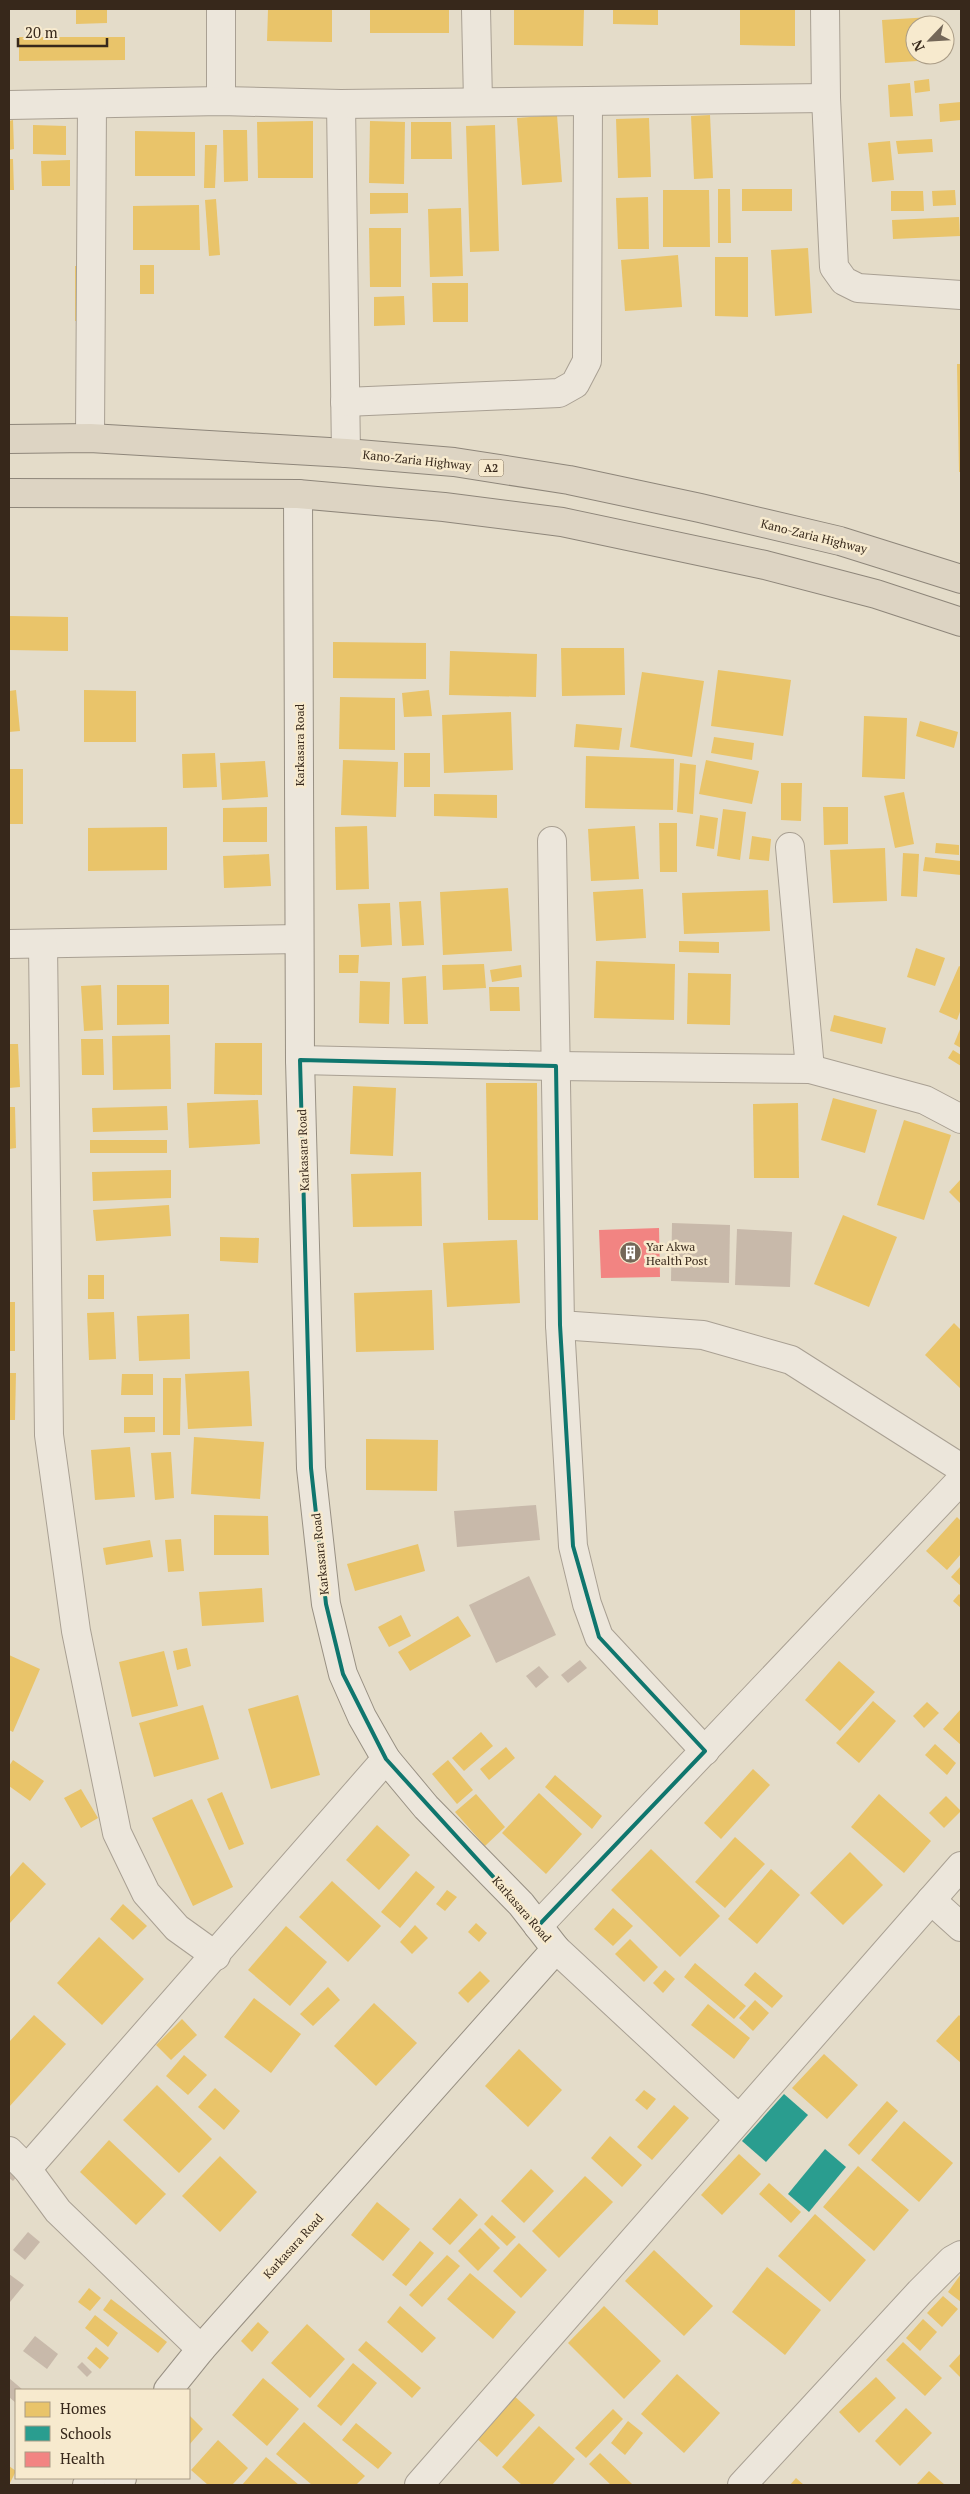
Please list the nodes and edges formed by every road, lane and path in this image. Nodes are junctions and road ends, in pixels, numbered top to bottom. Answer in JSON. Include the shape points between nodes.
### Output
{"nodes":[{"id":1,"x":221,"y":9,"type":"edge"},
{"id":2,"x":476,"y":9,"type":"edge"},
{"id":3,"x":824,"y":9,"type":"edge"},
{"id":4,"x":826,"y":98,"type":"junction"},
{"id":5,"x":221,"y":101,"type":"junction"},
{"id":6,"x":588,"y":101,"type":"junction"},
{"id":7,"x":478,"y":102,"type":"junction"},
{"id":8,"x":92,"y":104,"type":"junction"},
{"id":9,"x":341,"y":104,"type":"junction"},
{"id":10,"x":9,"y":105,"type":"edge"},
{"id":11,"x":961,"y":295,"type":"edge"},
{"id":12,"x":345,"y":402,"type":"junction"},
{"id":13,"x":90,"y":438,"type":"junction"},
{"id":14,"x":9,"y":439,"type":"edge"},
{"id":15,"x":346,"y":453,"type":"junction"},
{"id":16,"x":9,"y":493,"type":"edge"},
{"id":17,"x":298,"y":494,"type":"junction"},
{"id":18,"x":961,"y":579,"type":"edge"},
{"id":19,"x":961,"y":622,"type":"edge"},
{"id":20,"x":552,"y":841,"type":"dead end"},
{"id":21,"x":790,"y":847,"type":"dead end"},
{"id":22,"x":299,"y":939,"type":"junction"},
{"id":23,"x":9,"y":944,"type":"edge"},
{"id":24,"x":43,"y":944,"type":"junction"},
{"id":25,"x":300,"y":1060,"type":"junction"},
{"id":26,"x":556,"y":1066,"type":"junction"},
{"id":27,"x":810,"y":1068,"type":"junction"},
{"id":28,"x":961,"y":1119,"type":"edge"},
{"id":29,"x":560,"y":1325,"type":"junction"},
{"id":30,"x":961,"y":1468,"type":"edge"},
{"id":31,"x":961,"y":1480,"type":"edge"},
{"id":32,"x":705,"y":1750,"type":"junction"},
{"id":33,"x":386,"y":1759,"type":"junction"},
{"id":34,"x":961,"y":1866,"type":"edge"},
{"id":35,"x":931,"y":1900,"type":"junction"},
{"id":36,"x":538,"y":1926,"type":"junction"},
{"id":37,"x":961,"y":1927,"type":"edge"},
{"id":38,"x":556,"y":1949,"type":"junction"},
{"id":39,"x":216,"y":1956,"type":"junction"},
{"id":40,"x":739,"y":2119,"type":"junction"},
{"id":41,"x":18,"y":2160,"type":"edge"},
{"id":42,"x":961,"y":2255,"type":"edge"},
{"id":43,"x":201,"y":2349,"type":"junction"},
{"id":44,"x":169,"y":2389,"type":"edge"},
{"id":45,"x":419,"y":2485,"type":"edge"},
{"id":46,"x":742,"y":2485,"type":"edge"}],
"edges":[{"from":1,"to":5,"type":"street"},
{"from":2,"to":7,"type":"street"},
{"from":3,"to":4,"type":"street"},
{"from":4,"to":6,"type":"street"},
{"from":4,"to":11,"type":"street","via":[[834,267],[844,281],[858,288]]},
{"from":5,"to":8,"type":"street"},
{"from":5,"to":9,"type":"street"},
{"from":6,"to":7,"type":"street"},
{"from":6,"to":12,"type":"street","via":[[587,362],[576,384],[559,393]]},
{"from":7,"to":9,"type":"street"},
{"from":8,"to":10,"type":"street"},
{"from":8,"to":13,"type":"street"},
{"from":9,"to":12,"type":"street"},
{"from":12,"to":15,"type":"street"},
{"from":13,"to":14,"type":"highway","name":"Kano-Zaria Highway","number":"A2"},
{"from":13,"to":15,"type":"highway","name":"Kano-Zaria Highway","number":"A2"},
{"from":15,"to":18,"type":"highway","name":"Kano-Zaria Highway","number":"A2","via":[[454,462],[569,480],[840,541]]},
{"from":16,"to":17,"type":"highway"},
{"from":17,"to":19,"type":"highway","via":[[562,522],[765,565],[876,594]]},
{"from":17,"to":22,"type":"street","name":"Karkasara Road"},
{"from":20,"to":26,"type":"street"},
{"from":21,"to":27,"type":"street"},
{"from":22,"to":24,"type":"street"},
{"from":22,"to":25,"type":"street","name":"Karkasara Road"},
{"from":23,"to":24,"type":"street"},
{"from":24,"to":39,"type":"street","via":[[49,1435],[76,1631],[117,1833],[146,1892],[177,1928]]},
{"from":25,"to":26,"type":"street"},
{"from":25,"to":33,"type":"street","name":"Karkasara Road","via":[[311,1468],[326,1604],[343,1674]]},
{"from":26,"to":27,"type":"street"},
{"from":26,"to":29,"type":"street"},
{"from":27,"to":28,"type":"street","via":[[925,1100]]},
{"from":29,"to":30,"type":"street","via":[[703,1335],[791,1360]]},
{"from":29,"to":32,"type":"street","via":[[573,1546],[587,1604],[599,1637]]},
{"from":31,"to":32,"type":"street"},
{"from":32,"to":36,"type":"street"},
{"from":33,"to":36,"type":"street","name":"Karkasara Road","via":[[426,1807]]},
{"from":33,"to":39,"type":"street"},
{"from":34,"to":35,"type":"street"},
{"from":35,"to":37,"type":"street"},
{"from":35,"to":40,"type":"street"},
{"from":36,"to":38,"type":"street","name":"Karkasara Road"},
{"from":38,"to":40,"type":"street"},
{"from":38,"to":43,"type":"street","name":"Karkasara Road"},
{"from":39,"to":41,"type":"street"},
{"from":40,"to":45,"type":"street"},
{"from":41,"to":43,"type":"street","via":[[58,2211]]},
{"from":42,"to":46,"type":"street","via":[[920,2292]]},
{"from":43,"to":44,"type":"street","name":"Karkasara Road"}]}
